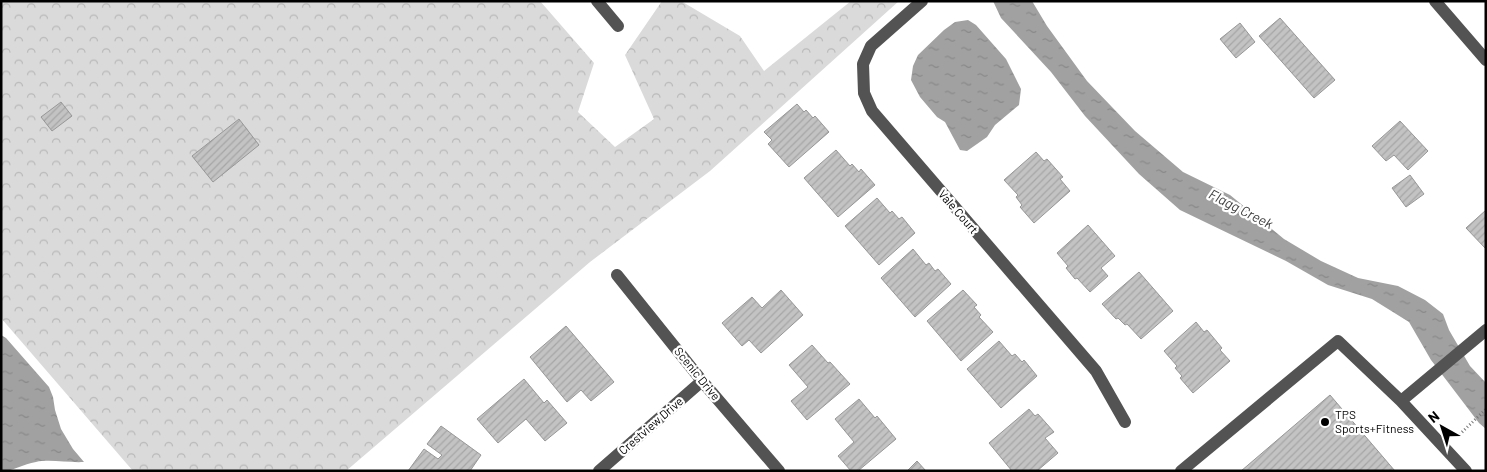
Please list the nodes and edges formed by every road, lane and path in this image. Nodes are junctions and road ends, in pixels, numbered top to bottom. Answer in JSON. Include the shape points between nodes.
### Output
{"nodes":[{"id":1,"x":597,"y":1,"type":"edge"},
{"id":2,"x":922,"y":1,"type":"edge"},
{"id":3,"x":1435,"y":1,"type":"edge"},
{"id":4,"x":618,"y":26,"type":"dead end"},
{"id":5,"x":1486,"y":60,"type":"edge"},
{"id":6,"x":616,"y":275,"type":"dead end"},
{"id":7,"x":1486,"y":330,"type":"edge"},
{"id":8,"x":702,"y":381,"type":"junction"},
{"id":9,"x":1401,"y":401,"type":"junction"},
{"id":10,"x":1486,"y":409,"type":"edge"},
{"id":11,"x":1125,"y":422,"type":"dead end"},
{"id":12,"x":1446,"y":448,"type":"junction"},
{"id":13,"x":599,"y":471,"type":"edge"},
{"id":14,"x":778,"y":471,"type":"edge"},
{"id":15,"x":1181,"y":471,"type":"edge"},
{"id":16,"x":1466,"y":471,"type":"edge"}],
"edges":[{"from":1,"to":4,"type":"street"},
{"from":2,"to":11,"type":"street","name":"Vale Court","via":[[871,46],[863,64],[864,94],[872,112],[1096,371]]},
{"from":3,"to":5,"type":"street"},
{"from":6,"to":8,"type":"street","name":"Scenic Drive"},
{"from":7,"to":9,"type":"street"},
{"from":8,"to":13,"type":"street","name":"Crestview Drive"},
{"from":8,"to":14,"type":"street","name":"Scenic Drive"},
{"from":9,"to":12,"type":"street"},
{"from":9,"to":15,"type":"street","via":[[1338,341]]},
{"from":10,"to":12,"type":"path"},
{"from":12,"to":16,"type":"street"}]}
